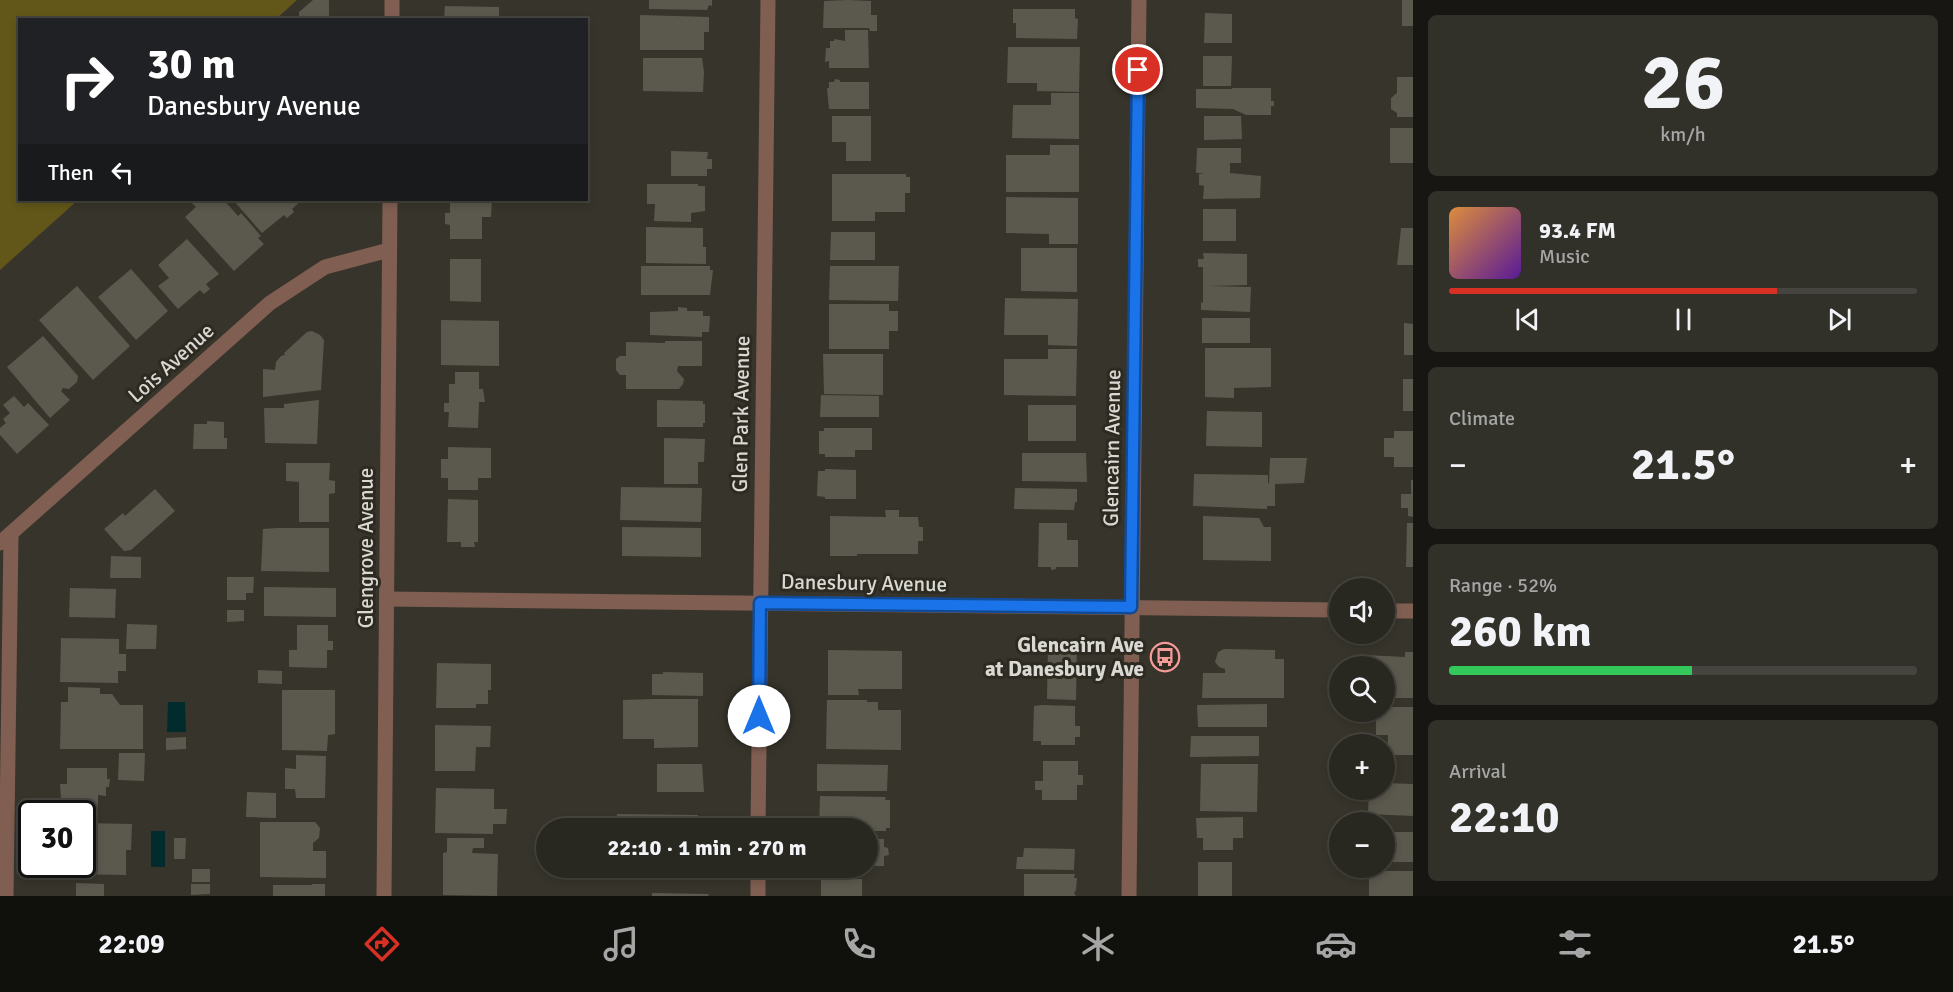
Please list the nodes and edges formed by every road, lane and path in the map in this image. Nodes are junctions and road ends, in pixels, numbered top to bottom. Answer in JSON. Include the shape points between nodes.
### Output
{"nodes":[{"id":1,"x":392,"y":0,"type":"edge"},
{"id":2,"x":768,"y":0,"type":"edge"},
{"id":3,"x":1139,"y":0,"type":"edge"},
{"id":4,"x":392,"y":18,"type":"edge"},
{"id":5,"x":390,"y":201,"type":"edge"},
{"id":6,"x":389,"y":250,"type":"junction"},
{"id":7,"x":6,"y":538,"type":"edge"},
{"id":8,"x":387,"y":599,"type":"junction"},
{"id":9,"x":760,"y":603,"type":"junction"},
{"id":10,"x":1131,"y":607,"type":"junction"},
{"id":11,"x":1329,"y":610,"type":"edge"},
{"id":12,"x":1395,"y":611,"type":"edge"},
{"id":13,"x":1413,"y":611,"type":"edge"},
{"id":14,"x":758,"y":818,"type":"edge"},
{"id":15,"x":758,"y":878,"type":"edge"},
{"id":16,"x":6,"y":896,"type":"edge"},
{"id":17,"x":384,"y":896,"type":"edge"},
{"id":18,"x":758,"y":896,"type":"edge"},
{"id":19,"x":1128,"y":896,"type":"edge"}],
"edges":[{"from":1,"to":4,"type":"street"},
{"from":2,"to":9,"type":"street","name":"Glen Park Avenue"},
{"from":3,"to":10,"type":"street","name":"Glencairn Avenue"},
{"from":5,"to":6,"type":"street","name":"Glengrove Avenue"},
{"from":6,"to":7,"type":"street","name":"Lois Avenue","via":[[325,267],[270,303]]},
{"from":6,"to":8,"type":"street","name":"Glengrove Avenue"},
{"from":7,"to":16,"type":"street"},
{"from":8,"to":9,"type":"street","name":"Danesbury Avenue"},
{"from":8,"to":17,"type":"street","name":"Glengrove Avenue"},
{"from":9,"to":10,"type":"street","name":"Danesbury Avenue"},
{"from":9,"to":14,"type":"street","name":"Glen Park Avenue"},
{"from":10,"to":11,"type":"street","name":"Danesbury Avenue"},
{"from":10,"to":19,"type":"street","name":"Glencairn Avenue"},
{"from":12,"to":13,"type":"street"},
{"from":15,"to":18,"type":"street"}]}
